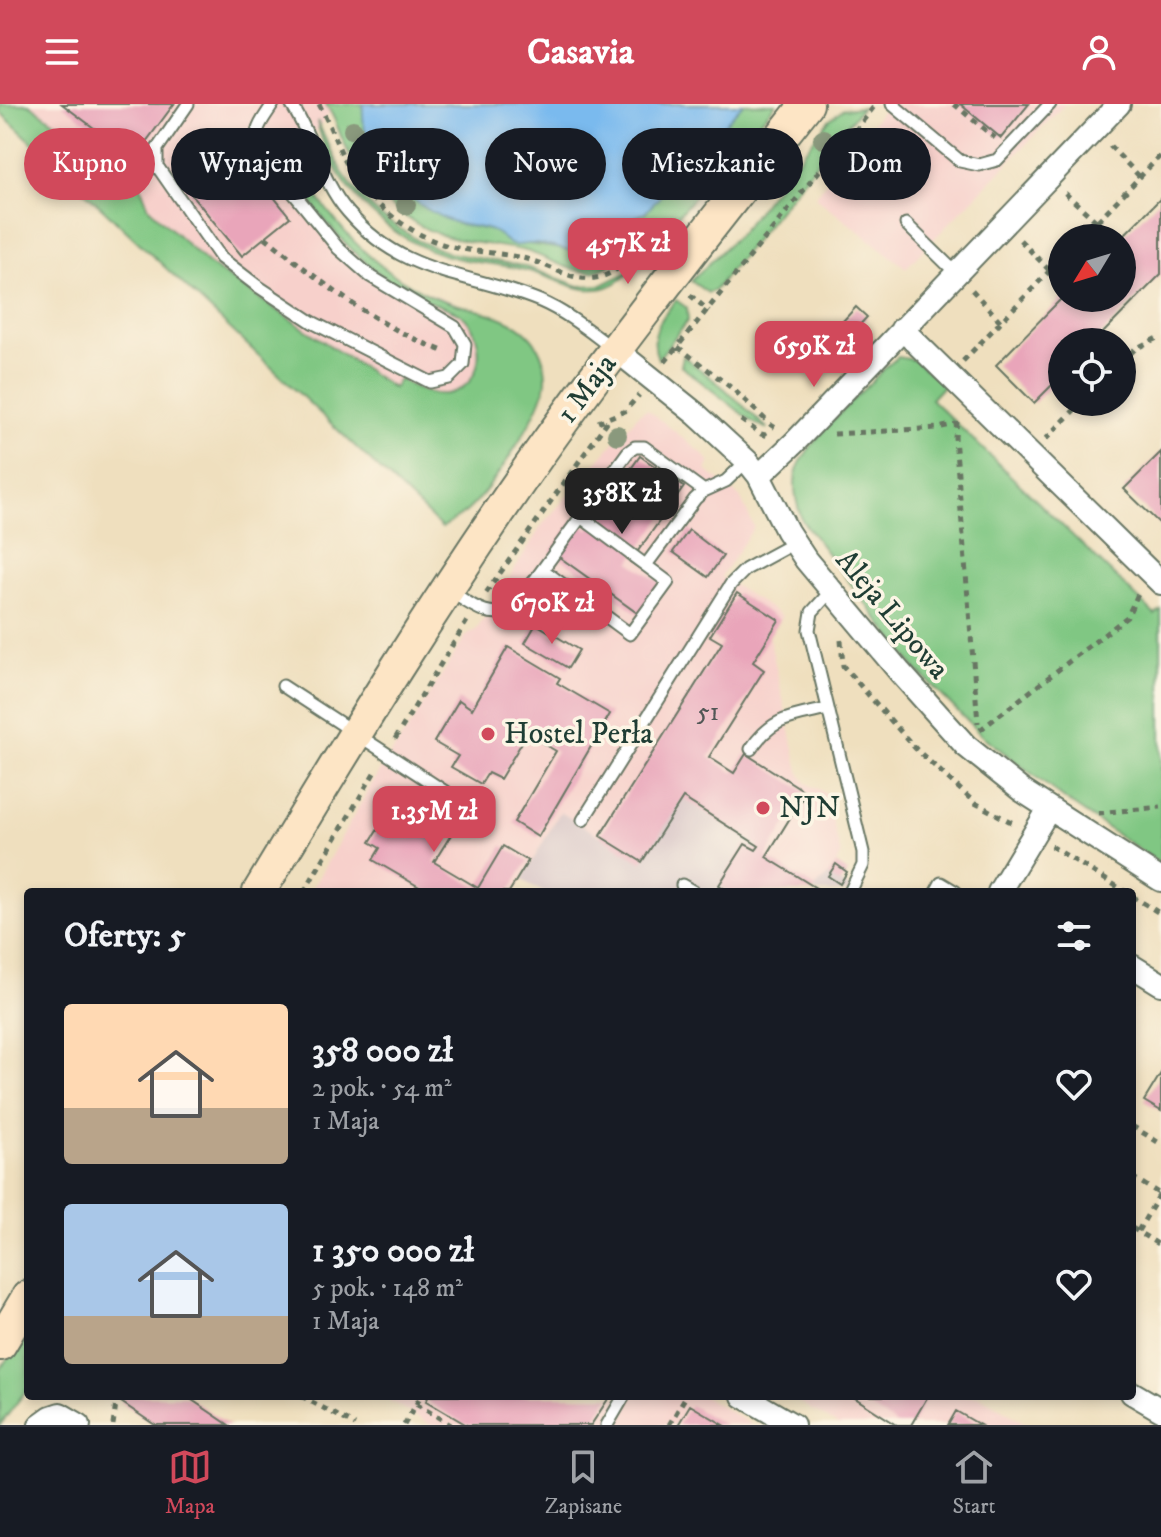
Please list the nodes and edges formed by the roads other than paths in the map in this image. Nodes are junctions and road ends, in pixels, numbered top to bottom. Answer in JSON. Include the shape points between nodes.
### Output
{"nodes":[{"id":1,"x":188,"y":104,"type":"edge"},
{"id":2,"x":273,"y":104,"type":"edge"},
{"id":3,"x":291,"y":104,"type":"edge"},
{"id":4,"x":807,"y":104,"type":"edge"},
{"id":5,"x":892,"y":104,"type":"edge"},
{"id":6,"x":1050,"y":104,"type":"edge"},
{"id":7,"x":1119,"y":104,"type":"edge"},
{"id":8,"x":906,"y":224,"type":"dead end"},
{"id":9,"x":961,"y":279,"type":"junction"},
{"id":10,"x":902,"y":329,"type":"junction"},
{"id":11,"x":844,"y":341,"type":"dead end"},
{"id":12,"x":616,"y":350,"type":"junction"},
{"id":13,"x":867,"y":365,"type":"junction"},
{"id":14,"x":753,"y":468,"type":"junction"},
{"id":15,"x":704,"y":491,"type":"junction"},
{"id":16,"x":581,"y":517,"type":"junction"},
{"id":17,"x":794,"y":543,"type":"junction"},
{"id":18,"x":646,"y":565,"type":"junction"},
{"id":19,"x":543,"y":570,"type":"junction"},
{"id":20,"x":1155,"y":578,"type":"edge"},
{"id":21,"x":449,"y":590,"type":"junction"},
{"id":22,"x":831,"y":591,"type":"junction"},
{"id":23,"x":283,"y":686,"type":"dead end"},
{"id":24,"x":828,"y":709,"type":"junction"},
{"id":25,"x":357,"y":734,"type":"junction"},
{"id":26,"x":751,"y":749,"type":"dead end"},
{"id":27,"x":467,"y":806,"type":"dead end"},
{"id":28,"x":1049,"y":809,"type":"junction"},
{"id":29,"x":583,"y":820,"type":"dead end"},
{"id":30,"x":1161,"y":880,"type":"edge"},
{"id":31,"x":682,"y":885,"type":"dead end"},
{"id":32,"x":261,"y":888,"type":"edge"},
{"id":33,"x":687,"y":888,"type":"edge"},
{"id":34,"x":852,"y":888,"type":"edge"},
{"id":35,"x":1005,"y":888,"type":"edge"},
{"id":36,"x":1136,"y":968,"type":"edge"},
{"id":37,"x":1161,"y":984,"type":"edge"},
{"id":38,"x":24,"y":1304,"type":"edge"},
{"id":39,"x":0,"y":1344,"type":"edge"},
{"id":40,"x":1136,"y":1395,"type":"edge"},
{"id":41,"x":622,"y":1400,"type":"edge"},
{"id":42,"x":750,"y":1400,"type":"edge"},
{"id":43,"x":1161,"y":1410,"type":"edge"},
{"id":44,"x":40,"y":1425,"type":"edge"},
{"id":45,"x":79,"y":1425,"type":"edge"},
{"id":46,"x":607,"y":1425,"type":"edge"},
{"id":47,"x":793,"y":1425,"type":"edge"}],
"edges":[{"from":1,"to":2,"type":"lane","via":[[157,149],[157,166],[216,253],[339,337],[430,382],[449,378],[466,354],[462,335],[370,276],[338,248],[262,154],[257,127]]},
{"from":3,"to":12,"type":"lane","via":[[338,200],[392,251],[437,272],[541,302]]},
{"from":4,"to":12,"type":"street","name":"1 Maja"},
{"from":5,"to":6,"type":"lane","via":[[960,161],[979,165],[997,160]]},
{"from":7,"to":9,"type":"street"},
{"from":8,"to":9,"type":"lane"},
{"from":9,"to":10,"type":"street"},
{"from":10,"to":13,"type":"street"},
{"from":10,"to":20,"type":"street"},
{"from":11,"to":13,"type":"lane"},
{"from":12,"to":14,"type":"street","name":"Aleja Lipowa","via":[[722,436]]},
{"from":12,"to":21,"type":"street","name":"1 Maja","via":[[538,455]]},
{"from":13,"to":14,"type":"street","via":[[794,443]]},
{"from":14,"to":15,"type":"lane"},
{"from":14,"to":17,"type":"street","name":"Aleja Lipowa"},
{"from":15,"to":16,"type":"lane","via":[[644,447],[635,447]]},
{"from":15,"to":18,"type":"lane"},
{"from":16,"to":18,"type":"lane"},
{"from":16,"to":19,"type":"lane"},
{"from":17,"to":22,"type":"street","name":"Aleja Lipowa"},
{"from":17,"to":29,"type":"lane","via":[[746,569],[731,584]]},
{"from":18,"to":19,"type":"lane","via":[[668,582],[630,634]]},
{"from":19,"to":21,"type":"lane","via":[[511,609],[489,613]]},
{"from":21,"to":25,"type":"street","name":"1 Maja"},
{"from":22,"to":24,"type":"lane","via":[[809,620]]},
{"from":22,"to":28,"type":"street","name":"Aleja Lipowa","via":[[998,772]]},
{"from":23,"to":25,"type":"lane"},
{"from":24,"to":26,"type":"lane","via":[[774,723]]},
{"from":24,"to":34,"type":"lane","via":[[863,852]]},
{"from":25,"to":27,"type":"lane"},
{"from":25,"to":32,"type":"street","name":"1 Maja"},
{"from":28,"to":30,"type":"street","name":"Aleja Lipowa"},
{"from":28,"to":35,"type":"street"},
{"from":31,"to":33,"type":"lane"},
{"from":36,"to":37,"type":"street"},
{"from":38,"to":39,"type":"street"},
{"from":40,"to":43,"type":"street"},
{"from":41,"to":46,"type":"lane"},
{"from":42,"to":47,"type":"street"},
{"from":44,"to":45,"type":"street","via":[[60,1414]]}]}
